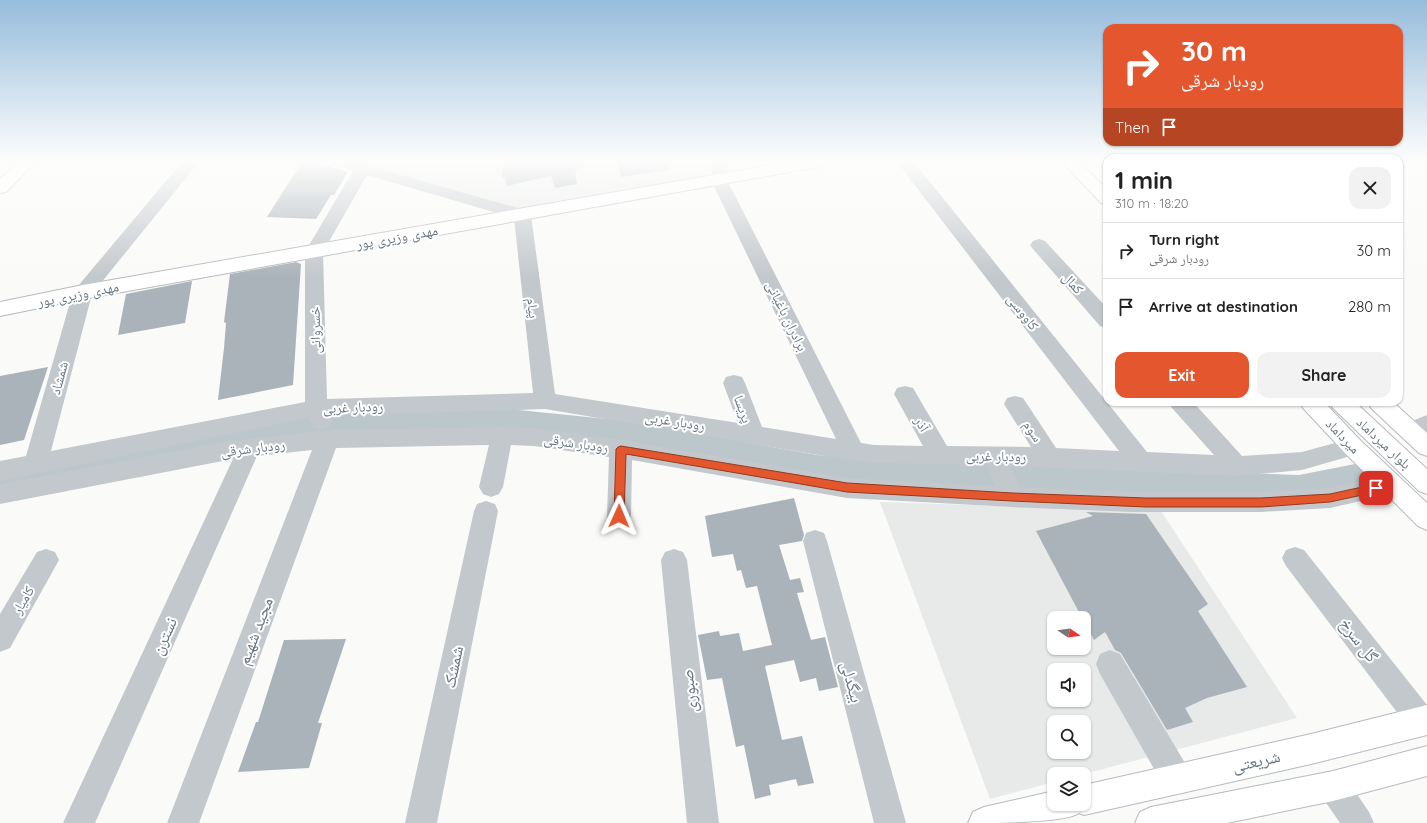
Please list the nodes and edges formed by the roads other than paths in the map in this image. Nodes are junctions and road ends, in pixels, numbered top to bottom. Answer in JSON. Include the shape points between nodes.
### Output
{"nodes":[{"id":1,"x":159,"y":200,"type":"edge"},
{"id":2,"x":345,"y":200,"type":"edge"},
{"id":3,"x":475,"y":200,"type":"edge"},
{"id":4,"x":588,"y":200,"type":"edge"},
{"id":5,"x":734,"y":200,"type":"edge"},
{"id":6,"x":934,"y":200,"type":"edge"},
{"id":7,"x":522,"y":215,"type":"junction"},
{"id":8,"x":1039,"y":245,"type":"dead end"},
{"id":9,"x":314,"y":252,"type":"junction"},
{"id":10,"x":83,"y":292,"type":"junction"},
{"id":11,"x":0,"y":309,"type":"edge"},
{"id":12,"x":1103,"y":317,"type":"edge"},
{"id":13,"x":734,"y":383,"type":"dead end"},
{"id":14,"x":905,"y":394,"type":"dead end"},
{"id":15,"x":545,"y":401,"type":"junction"},
{"id":16,"x":1015,"y":404,"type":"dead end"},
{"id":17,"x":1184,"y":406,"type":"edge"},
{"id":18,"x":1315,"y":406,"type":"edge"},
{"id":19,"x":1345,"y":406,"type":"edge"},
{"id":20,"x":1385,"y":406,"type":"edge"},
{"id":21,"x":316,"y":408,"type":"junction"},
{"id":22,"x":1418,"y":428,"type":"edge"},
{"id":23,"x":753,"y":434,"type":"junction"},
{"id":24,"x":502,"y":436,"type":"junction"},
{"id":25,"x":328,"y":439,"type":"junction"},
{"id":26,"x":1353,"y":447,"type":"junction"},
{"id":27,"x":1427,"y":447,"type":"edge"},
{"id":28,"x":249,"y":449,"type":"junction"},
{"id":29,"x":621,"y":449,"type":"junction"},
{"id":30,"x":854,"y":452,"type":"junction"},
{"id":31,"x":940,"y":455,"type":"junction"},
{"id":32,"x":995,"y":456,"type":"junction"},
{"id":33,"x":1050,"y":457,"type":"junction"},
{"id":34,"x":1141,"y":462,"type":"junction"},
{"id":35,"x":36,"y":463,"type":"junction"},
{"id":36,"x":1237,"y":466,"type":"junction"},
{"id":37,"x":0,"y":471,"type":"edge"},
{"id":38,"x":1392,"y":484,"type":"junction"},
{"id":39,"x":1427,"y":484,"type":"edge"},
{"id":40,"x":2,"y":496,"type":"edge"},
{"id":41,"x":1012,"y":497,"type":"junction"},
{"id":42,"x":619,"y":516,"type":"dead end"},
{"id":43,"x":1427,"y":519,"type":"edge"},
{"id":44,"x":815,"y":541,"type":"dead end"},
{"id":45,"x":1295,"y":558,"type":"dead end"},
{"id":46,"x":46,"y":560,"type":"dead end"},
{"id":47,"x":674,"y":560,"type":"dead end"},
{"id":48,"x":0,"y":639,"type":"edge"},
{"id":49,"x":1110,"y":664,"type":"dead end"},
{"id":50,"x":1425,"y":721,"type":"edge"},
{"id":51,"x":1427,"y":761,"type":"edge"},
{"id":52,"x":1177,"y":779,"type":"junction"},
{"id":53,"x":1333,"y":786,"type":"junction"},
{"id":54,"x":1091,"y":798,"type":"edge"},
{"id":55,"x":1047,"y":809,"type":"edge"},
{"id":56,"x":79,"y":823,"type":"edge"},
{"id":57,"x":183,"y":823,"type":"edge"},
{"id":58,"x":420,"y":823,"type":"edge"},
{"id":59,"x":703,"y":823,"type":"edge"},
{"id":60,"x":890,"y":823,"type":"edge"},
{"id":61,"x":984,"y":823,"type":"edge"},
{"id":62,"x":1150,"y":823,"type":"edge"},
{"id":63,"x":1358,"y":823,"type":"edge"}],
"edges":[{"from":1,"to":10,"type":"street"},
{"from":2,"to":9,"type":"street"},
{"from":3,"to":7,"type":"street"},
{"from":4,"to":7,"type":"main road","name":"مهدی وزیری پور"},
{"from":5,"to":30,"type":"street","name":"برادران باغیانی"},
{"from":6,"to":34,"type":"street","name":"کاووسی"},
{"from":7,"to":9,"type":"main road","name":"مهدی وزیری پور"},
{"from":7,"to":15,"type":"street","name":"پیام"},
{"from":8,"to":12,"type":"street","name":"کمال"},
{"from":9,"to":10,"type":"main road","name":"مهدی وزیری پور"},
{"from":9,"to":21,"type":"street","name":"خسروانی"},
{"from":10,"to":11,"type":"main road","name":"مهدی وزیری پور"},
{"from":10,"to":35,"type":"street","name":"شمشاد"},
{"from":13,"to":23,"type":"street","name":"پریسا"},
{"from":14,"to":31,"type":"street","name":"آذر"},
{"from":15,"to":21,"type":"street","name":"رودبار غربی"},
{"from":15,"to":23,"type":"street","name":"رودبار غربی"},
{"from":16,"to":33,"type":"street","name":"سوم"},
{"from":17,"to":36,"type":"street"},
{"from":18,"to":26,"type":"main road","name":"میرداماد"},
{"from":19,"to":39,"type":"main road","name":"بلوار میرداماد"},
{"from":20,"to":22,"type":"main road","name":"بلوار میرداماد"},
{"from":21,"to":25,"type":"street"},
{"from":21,"to":35,"type":"street","name":"رودبار غربی"},
{"from":22,"to":27,"type":"main road","name":"بلوار میرداماد"},
{"from":23,"to":30,"type":"street","name":"رودبار غربی"},
{"from":24,"to":25,"type":"street","name":"رودبار شرقی"},
{"from":24,"to":29,"type":"street","name":"رودبار شرقی","via":[[534,437]]},
{"from":24,"to":58,"type":"street","name":"شمشک"},
{"from":25,"to":28,"type":"street","name":"رودبار شرقی"},
{"from":25,"to":57,"type":"street","name":"مجید شهیم"},
{"from":26,"to":36,"type":"street","name":"رودبار غربی","via":[[1302,461]]},
{"from":26,"to":38,"type":"main road","name":"میرداماد"},
{"from":28,"to":40,"type":"street","name":"رودبار شرقی","via":[[230,450]]},
{"from":28,"to":56,"type":"street","name":"نسترن"},
{"from":29,"to":41,"type":"street","name":"رودبار شرقی","via":[[847,488]]},
{"from":29,"to":42,"type":"street"},
{"from":30,"to":31,"type":"street","name":"رودبار غربی"},
{"from":31,"to":32,"type":"street","name":"رودبار غربی"},
{"from":32,"to":33,"type":"street","name":"رودبار غربی"},
{"from":32,"to":41,"type":"street"},
{"from":33,"to":34,"type":"street","name":"رودبار غربی"},
{"from":34,"to":36,"type":"street","name":"رودبار غربی"},
{"from":35,"to":37,"type":"street","name":"رودبار غربی"},
{"from":38,"to":41,"type":"street","name":"رودبار شرقی","via":[[1330,498],[1261,502],[1146,502]]},
{"from":38,"to":43,"type":"main road","name":"میرداماد"},
{"from":44,"to":60,"type":"street","name":"بیگدلی"},
{"from":45,"to":50,"type":"street","name":"گل سرخ"},
{"from":46,"to":48,"type":"street","name":"کامیار"},
{"from":47,"to":59,"type":"street","name":"صبوری"},
{"from":49,"to":52,"type":"street"},
{"from":50,"to":52,"type":"main road","name":"شریعتی"},
{"from":51,"to":53,"type":"main road"},
{"from":52,"to":54,"type":"main road","name":"شریعتی"},
{"from":53,"to":62,"type":"main road"},
{"from":53,"to":63,"type":"street"},
{"from":55,"to":61,"type":"main road"}]}
